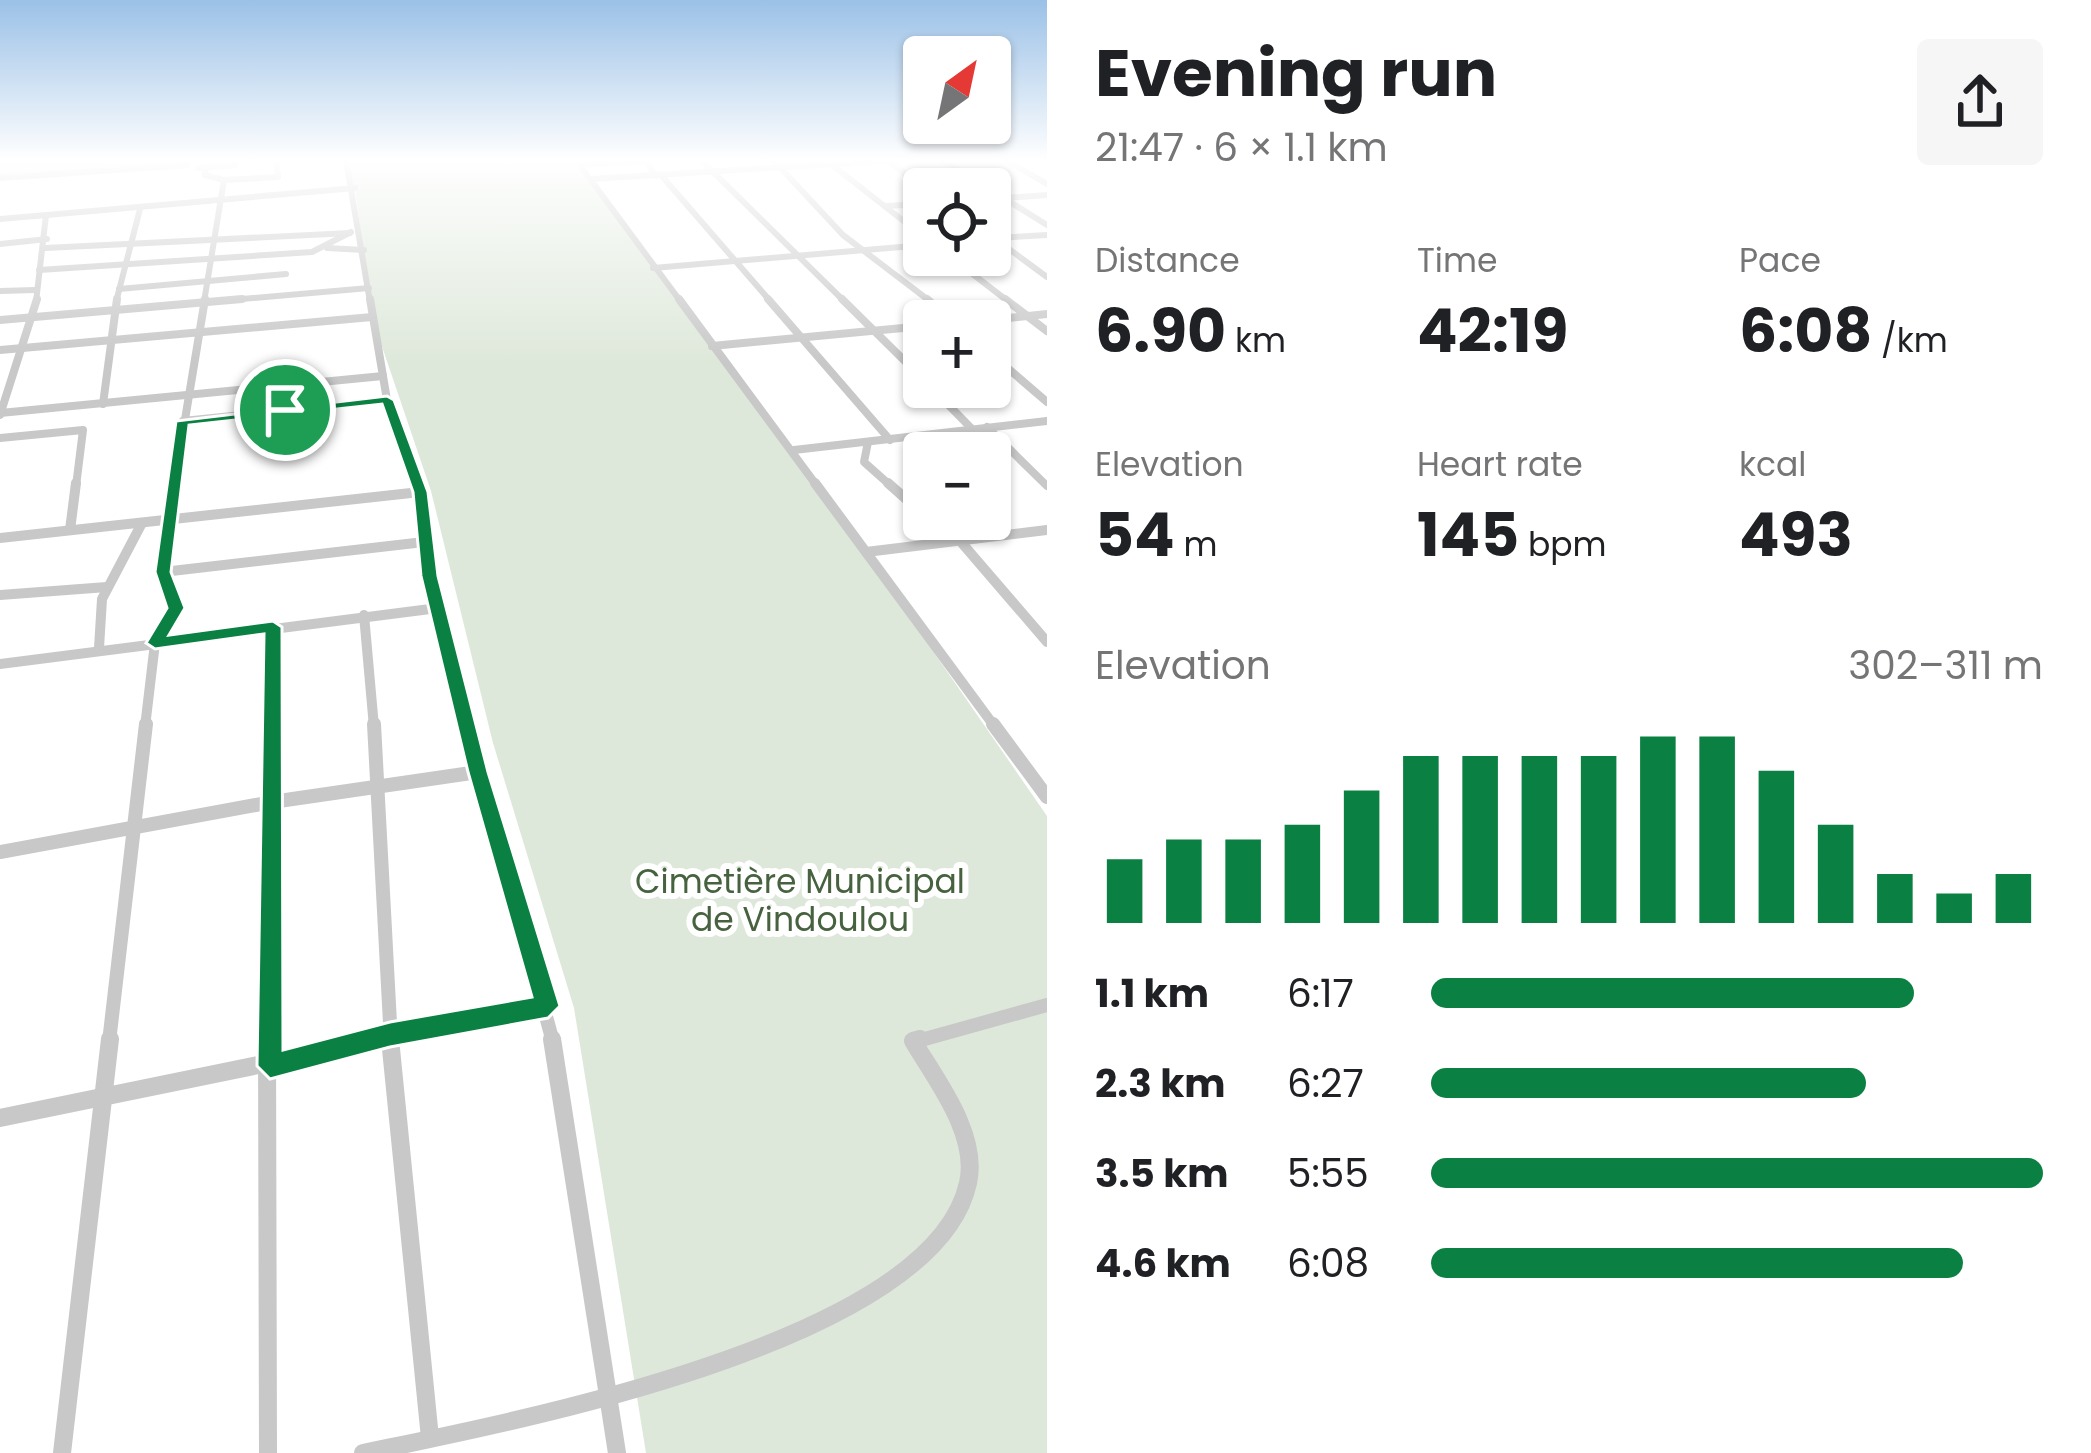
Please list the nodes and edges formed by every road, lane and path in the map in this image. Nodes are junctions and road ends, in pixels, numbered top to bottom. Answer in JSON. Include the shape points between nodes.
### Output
{"nodes":[{"id":1,"x":46,"y":228,"type":"edge"},
{"id":2,"x":136,"y":228,"type":"edge"},
{"id":3,"x":216,"y":228,"type":"edge"},
{"id":4,"x":361,"y":228,"type":"edge"},
{"id":5,"x":624,"y":228,"type":"edge"},
{"id":6,"x":705,"y":228,"type":"edge"},
{"id":7,"x":769,"y":228,"type":"edge"},
{"id":8,"x":836,"y":228,"type":"edge"},
{"id":9,"x":351,"y":232,"type":"junction"},
{"id":10,"x":362,"y":232,"type":"junction"},
{"id":11,"x":303,"y":236,"type":"junction"},
{"id":12,"x":1047,"y":236,"type":"edge"},
{"id":13,"x":1011,"y":237,"type":"edge"},
{"id":14,"x":214,"y":240,"type":"junction"},
{"id":15,"x":0,"y":244,"type":"edge"},
{"id":16,"x":46,"y":244,"type":"junction"},
{"id":17,"x":132,"y":244,"type":"junction"},
{"id":18,"x":903,"y":244,"type":"edge"},
{"id":19,"x":326,"y":248,"type":"junction"},
{"id":20,"x":364,"y":250,"type":"junction"},
{"id":21,"x":869,"y":250,"type":"junction"},
{"id":22,"x":1011,"y":251,"type":"edge"},
{"id":23,"x":796,"y":255,"type":"junction"},
{"id":24,"x":272,"y":256,"type":"junction"},
{"id":25,"x":212,"y":259,"type":"junction"},
{"id":26,"x":734,"y":260,"type":"junction"},
{"id":27,"x":121,"y":267,"type":"junction"},
{"id":28,"x":652,"y":268,"type":"junction"},
{"id":29,"x":39,"y":270,"type":"junction"},
{"id":30,"x":286,"y":274,"type":"dead end"},
{"id":31,"x":976,"y":276,"type":"edge"},
{"id":32,"x":1047,"y":277,"type":"edge"},
{"id":33,"x":208,"y":280,"type":"junction"},
{"id":34,"x":368,"y":288,"type":"junction"},
{"id":35,"x":119,"y":289,"type":"junction"},
{"id":36,"x":35,"y":290,"type":"junction"},
{"id":37,"x":0,"y":291,"type":"edge"},
{"id":38,"x":928,"y":300,"type":"edge"},
{"id":39,"x":203,"y":302,"type":"junction"},
{"id":40,"x":119,"y":310,"type":"junction"},
{"id":41,"x":1047,"y":314,"type":"edge"},
{"id":42,"x":1029,"y":316,"type":"junction"},
{"id":43,"x":372,"y":317,"type":"junction"},
{"id":44,"x":31,"y":318,"type":"junction"},
{"id":45,"x":1011,"y":318,"type":"edge"},
{"id":46,"x":0,"y":320,"type":"edge"},
{"id":47,"x":903,"y":328,"type":"edge"},
{"id":48,"x":873,"y":330,"type":"junction"},
{"id":49,"x":1047,"y":331,"type":"edge"},
{"id":50,"x":198,"y":334,"type":"junction"},
{"id":51,"x":802,"y":337,"type":"junction"},
{"id":52,"x":115,"y":342,"type":"junction"},
{"id":53,"x":712,"y":346,"type":"junction"},
{"id":54,"x":26,"y":348,"type":"junction"},
{"id":55,"x":0,"y":350,"type":"edge"},
{"id":56,"x":903,"y":359,"type":"edge"},
{"id":57,"x":1011,"y":371,"type":"edge"},
{"id":58,"x":383,"y":376,"type":"junction"},
{"id":59,"x":188,"y":397,"type":"junction"},
{"id":60,"x":387,"y":400,"type":"junction"},
{"id":61,"x":1047,"y":402,"type":"edge"},
{"id":62,"x":104,"y":404,"type":"junction"},
{"id":63,"x":952,"y":408,"type":"edge"},
{"id":64,"x":0,"y":414,"type":"edge"},
{"id":65,"x":183,"y":421,"type":"junction"},
{"id":66,"x":1047,"y":422,"type":"edge"},
{"id":67,"x":987,"y":427,"type":"junction"},
{"id":68,"x":972,"y":429,"type":"junction"},
{"id":69,"x":0,"y":438,"type":"edge"},
{"id":70,"x":890,"y":440,"type":"junction"},
{"id":71,"x":868,"y":442,"type":"junction"},
{"id":72,"x":794,"y":450,"type":"junction"},
{"id":73,"x":1047,"y":486,"type":"edge"},
{"id":74,"x":420,"y":492,"type":"junction"},
{"id":75,"x":903,"y":496,"type":"edge"},
{"id":76,"x":169,"y":520,"type":"junction"},
{"id":77,"x":142,"y":523,"type":"junction"},
{"id":78,"x":70,"y":530,"type":"junction"},
{"id":79,"x":1047,"y":530,"type":"edge"},
{"id":80,"x":0,"y":538,"type":"edge"},
{"id":81,"x":959,"y":540,"type":"edge"},
{"id":82,"x":424,"y":542,"type":"junction"},
{"id":83,"x":962,"y":542,"type":"junction"},
{"id":84,"x":866,"y":552,"type":"junction"},
{"id":85,"x":163,"y":572,"type":"junction"},
{"id":86,"x":107,"y":587,"type":"junction"},
{"id":87,"x":0,"y":595,"type":"edge"},
{"id":88,"x":438,"y":608,"type":"junction"},
{"id":89,"x":364,"y":615,"type":"junction"},
{"id":90,"x":273,"y":627,"type":"junction"},
{"id":91,"x":1047,"y":642,"type":"edge"},
{"id":92,"x":155,"y":643,"type":"junction"},
{"id":93,"x":99,"y":648,"type":"junction"},
{"id":94,"x":0,"y":664,"type":"edge"},
{"id":95,"x":478,"y":772,"type":"junction"},
{"id":96,"x":380,"y":789,"type":"junction"},
{"id":97,"x":1047,"y":797,"type":"edge"},
{"id":98,"x":272,"y":802,"type":"junction"},
{"id":99,"x":133,"y":826,"type":"junction"},
{"id":100,"x":0,"y":852,"type":"edge"},
{"id":101,"x":1047,"y":1005,"type":"edge"},
{"id":102,"x":548,"y":1006,"type":"junction"},
{"id":103,"x":390,"y":1035,"type":"junction"},
{"id":104,"x":270,"y":1066,"type":"junction"},
{"id":105,"x":101,"y":1096,"type":"junction"},
{"id":106,"x":0,"y":1118,"type":"edge"},
{"id":107,"x":610,"y":1399,"type":"junction"},
{"id":108,"x":430,"y":1438,"type":"junction"},
{"id":109,"x":62,"y":1453,"type":"edge"},
{"id":110,"x":268,"y":1453,"type":"edge"},
{"id":111,"x":363,"y":1453,"type":"edge"},
{"id":112,"x":617,"y":1453,"type":"edge"}],
"edges":[{"from":1,"to":16,"type":"street"},
{"from":2,"to":17,"type":"street"},
{"from":3,"to":14,"type":"street"},
{"from":4,"to":10,"type":"street"},
{"from":5,"to":28,"type":"street"},
{"from":6,"to":26,"type":"street"},
{"from":7,"to":23,"type":"street"},
{"from":8,"to":21,"type":"street"},
{"from":9,"to":10,"type":"street"},
{"from":9,"to":11,"type":"street"},
{"from":9,"to":19,"type":"street"},
{"from":10,"to":20,"type":"street"},
{"from":11,"to":14,"type":"street"},
{"from":11,"to":24,"type":"street"},
{"from":12,"to":13,"type":"street"},
{"from":14,"to":17,"type":"street"},
{"from":14,"to":25,"type":"street"},
{"from":15,"to":16,"type":"street"},
{"from":16,"to":17,"type":"street"},
{"from":16,"to":29,"type":"street"},
{"from":17,"to":27,"type":"street"},
{"from":18,"to":21,"type":"street"},
{"from":19,"to":20,"type":"street"},
{"from":19,"to":24,"type":"street"},
{"from":20,"to":34,"type":"street"},
{"from":21,"to":23,"type":"street"},
{"from":21,"to":38,"type":"street"},
{"from":22,"to":32,"type":"street"},
{"from":23,"to":26,"type":"street"},
{"from":23,"to":48,"type":"street"},
{"from":24,"to":25,"type":"street"},
{"from":25,"to":27,"type":"street"},
{"from":25,"to":33,"type":"street"},
{"from":26,"to":28,"type":"street"},
{"from":26,"to":51,"type":"street"},
{"from":27,"to":29,"type":"street"},
{"from":27,"to":35,"type":"street"},
{"from":28,"to":53,"type":"street"},
{"from":29,"to":36,"type":"street"},
{"from":30,"to":33,"type":"street"},
{"from":31,"to":42,"type":"street"},
{"from":33,"to":35,"type":"street"},
{"from":33,"to":39,"type":"street"},
{"from":34,"to":39,"type":"street"},
{"from":34,"to":43,"type":"street"},
{"from":35,"to":40,"type":"street"},
{"from":36,"to":37,"type":"street"},
{"from":36,"to":44,"type":"street"},
{"from":39,"to":40,"type":"street"},
{"from":39,"to":50,"type":"street"},
{"from":40,"to":44,"type":"street"},
{"from":40,"to":52,"type":"street"},
{"from":41,"to":42,"type":"street"},
{"from":42,"to":45,"type":"street"},
{"from":42,"to":49,"type":"street"},
{"from":43,"to":50,"type":"street"},
{"from":43,"to":58,"type":"street"},
{"from":44,"to":46,"type":"street"},
{"from":44,"to":54,"type":"street"},
{"from":47,"to":48,"type":"street"},
{"from":48,"to":51,"type":"street"},
{"from":48,"to":56,"type":"street"},
{"from":50,"to":52,"type":"street"},
{"from":50,"to":59,"type":"street"},
{"from":51,"to":53,"type":"street"},
{"from":51,"to":70,"type":"street"},
{"from":52,"to":54,"type":"street"},
{"from":52,"to":62,"type":"street"},
{"from":53,"to":72,"type":"street"},
{"from":54,"to":55,"type":"street"},
{"from":54,"to":64,"type":"street"},
{"from":57,"to":61,"type":"street"},
{"from":58,"to":59,"type":"street"},
{"from":58,"to":60,"type":"street"},
{"from":59,"to":62,"type":"street"},
{"from":59,"to":65,"type":"street"},
{"from":60,"to":65,"type":"street"},
{"from":60,"to":74,"type":"street"},
{"from":62,"to":64,"type":"street"},
{"from":63,"to":68,"type":"street"},
{"from":65,"to":76,"type":"street"},
{"from":66,"to":67,"type":"street"},
{"from":67,"to":68,"type":"street"},
{"from":67,"to":73,"type":"street"},
{"from":68,"to":70,"type":"street"},
{"from":69,"to":78,"type":"street","via":[[83,430]]},
{"from":70,"to":71,"type":"street"},
{"from":71,"to":72,"type":"street"},
{"from":71,"to":75,"type":"street","via":[[864,462]]},
{"from":72,"to":84,"type":"street"},
{"from":74,"to":76,"type":"street"},
{"from":74,"to":82,"type":"street"},
{"from":76,"to":77,"type":"street"},
{"from":76,"to":85,"type":"street"},
{"from":77,"to":78,"type":"street"},
{"from":77,"to":86,"type":"street"},
{"from":78,"to":80,"type":"street"},
{"from":79,"to":83,"type":"street"},
{"from":81,"to":83,"type":"street"},
{"from":82,"to":85,"type":"street"},
{"from":82,"to":88,"type":"street"},
{"from":83,"to":84,"type":"street"},
{"from":83,"to":91,"type":"street"},
{"from":84,"to":97,"type":"street"},
{"from":85,"to":92,"type":"street","via":[[176,608]]},
{"from":86,"to":87,"type":"street"},
{"from":86,"to":93,"type":"street"},
{"from":88,"to":89,"type":"street"},
{"from":88,"to":95,"type":"street"},
{"from":89,"to":90,"type":"street"},
{"from":89,"to":96,"type":"street"},
{"from":90,"to":92,"type":"street"},
{"from":90,"to":98,"type":"street"},
{"from":92,"to":93,"type":"street"},
{"from":92,"to":99,"type":"street"},
{"from":93,"to":94,"type":"street"},
{"from":95,"to":96,"type":"street"},
{"from":95,"to":102,"type":"street"},
{"from":96,"to":98,"type":"street"},
{"from":96,"to":103,"type":"street"},
{"from":98,"to":99,"type":"street"},
{"from":98,"to":104,"type":"street"},
{"from":99,"to":100,"type":"street"},
{"from":99,"to":105,"type":"street"},
{"from":101,"to":107,"type":"street","via":[[913,1041],[965,1138],[968,1181],[958,1216],[918,1260],[819,1319]]},
{"from":102,"to":103,"type":"street"},
{"from":102,"to":107,"type":"street"},
{"from":103,"to":104,"type":"street"},
{"from":103,"to":108,"type":"street"},
{"from":104,"to":105,"type":"street"},
{"from":104,"to":110,"type":"street"},
{"from":105,"to":106,"type":"street"},
{"from":105,"to":109,"type":"street"},
{"from":107,"to":108,"type":"street"},
{"from":107,"to":112,"type":"street"},
{"from":108,"to":111,"type":"street"}]}
